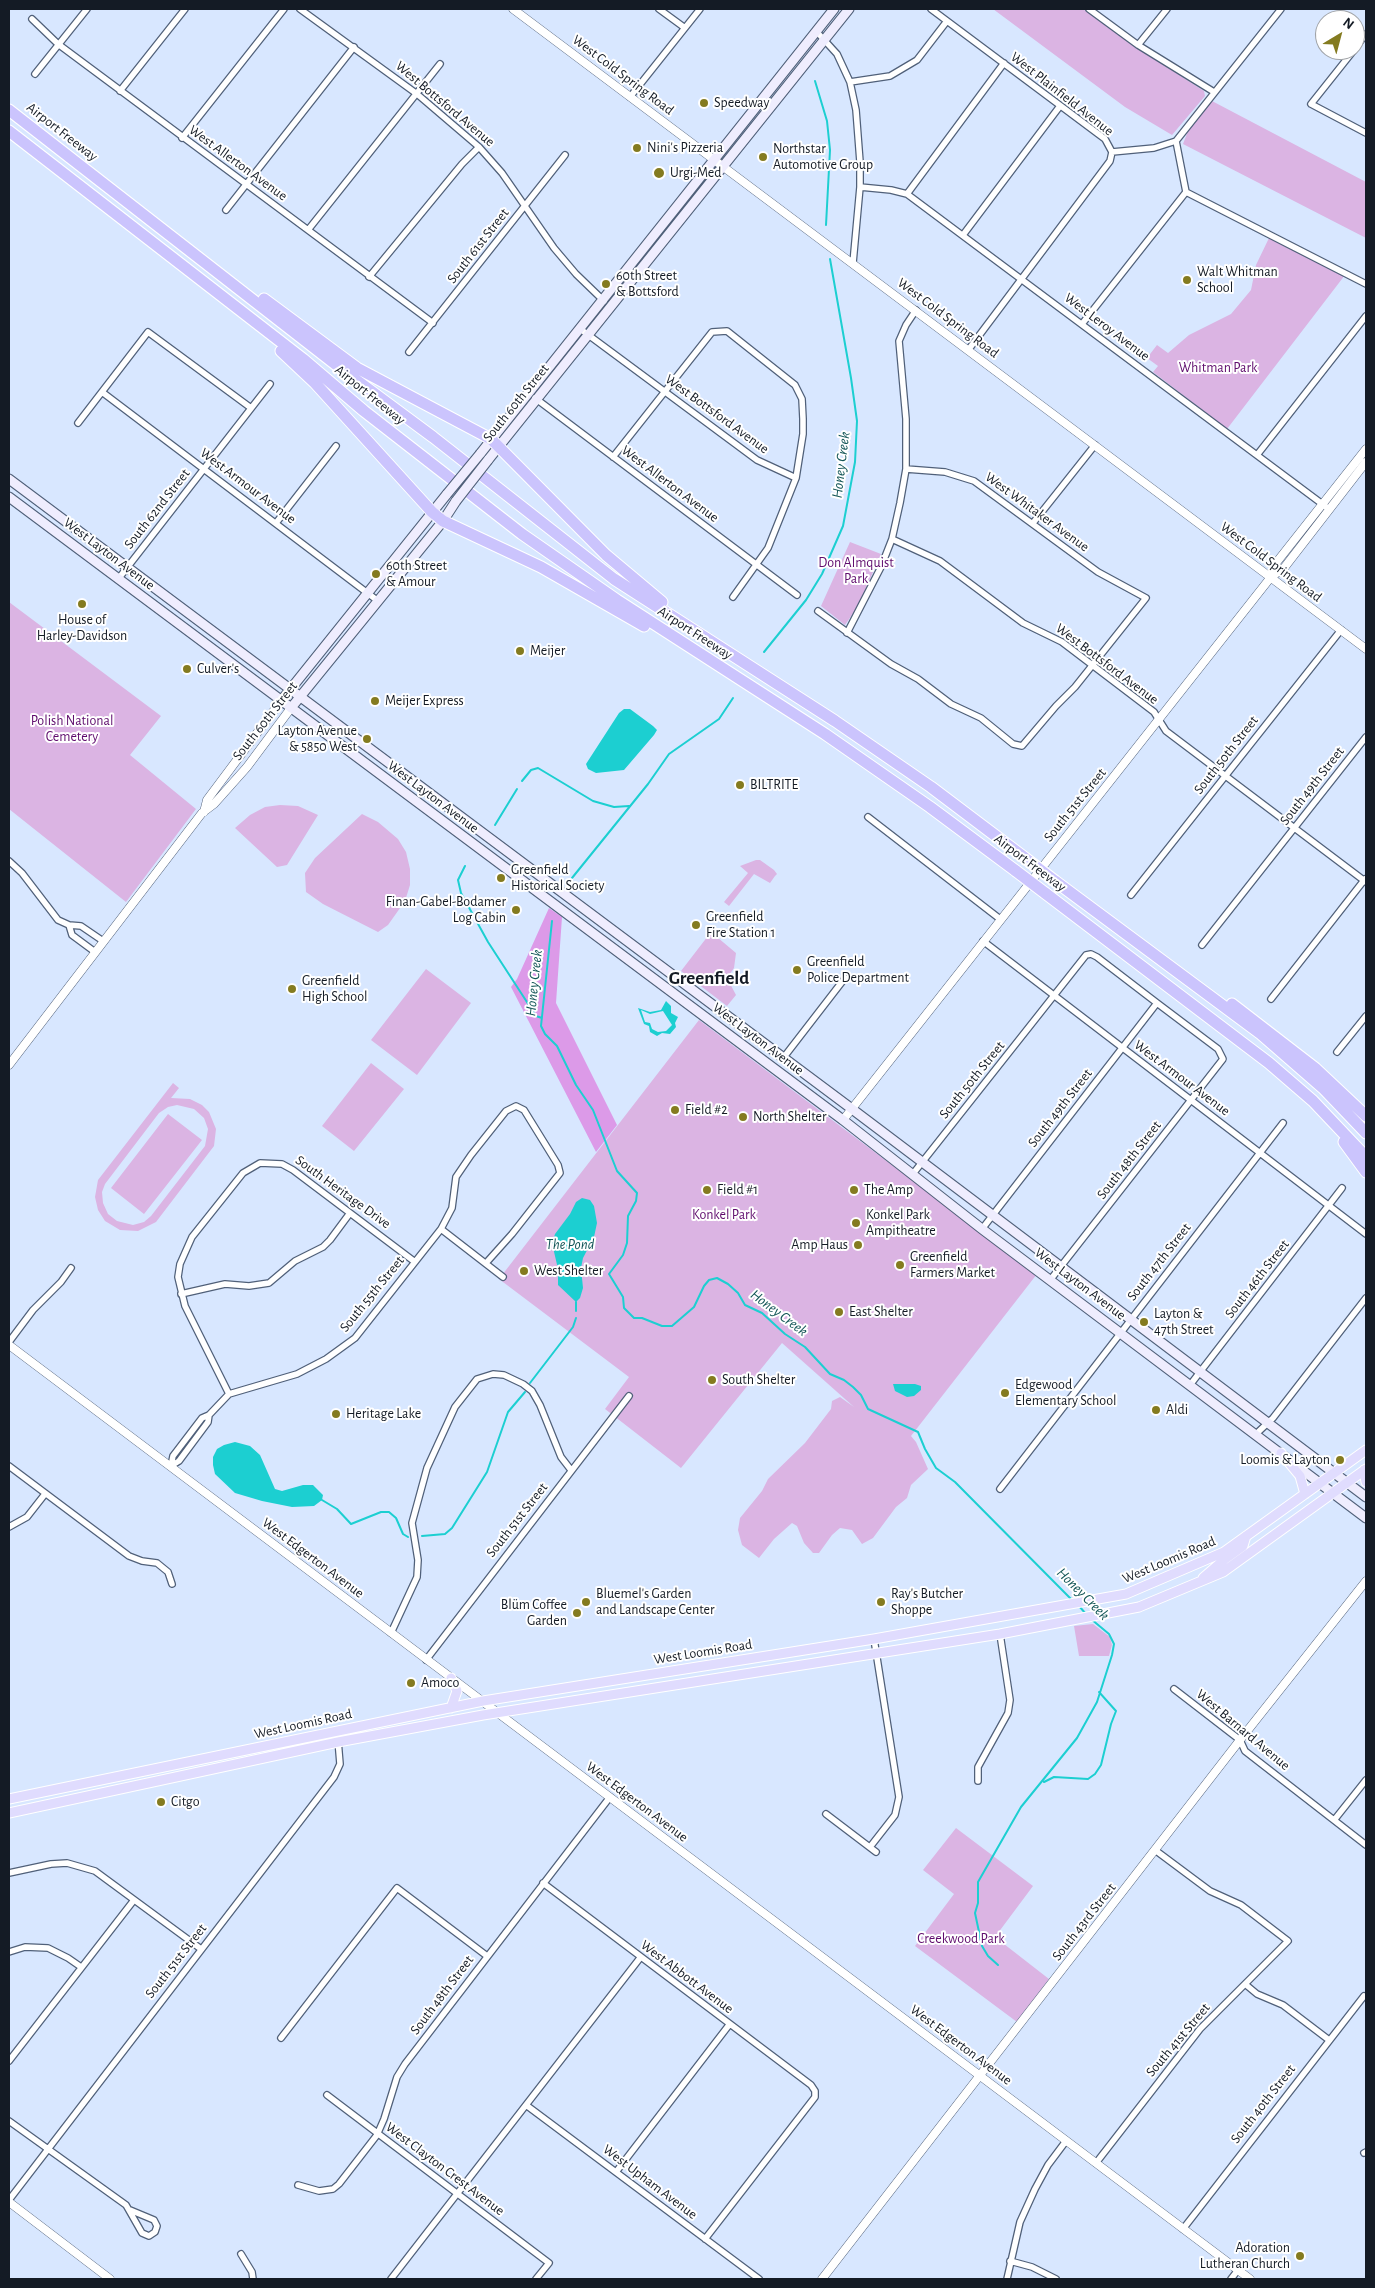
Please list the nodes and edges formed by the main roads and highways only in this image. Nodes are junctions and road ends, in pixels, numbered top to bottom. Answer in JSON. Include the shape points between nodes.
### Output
{"nodes":[{"id":1,"x":834,"y":9,"type":"edge"},
{"id":2,"x":849,"y":9,"type":"edge"},
{"id":3,"x":9,"y":110,"type":"edge"},
{"id":4,"x":750,"y":115,"type":"junction"},
{"id":5,"x":9,"y":131,"type":"edge"},
{"id":6,"x":748,"y":136,"type":"junction"},
{"id":7,"x":189,"y":250,"type":"junction"},
{"id":8,"x":204,"y":283,"type":"junction"},
{"id":9,"x":495,"y":442,"type":"junction"},
{"id":10,"x":9,"y":479,"type":"edge"},
{"id":11,"x":9,"y":497,"type":"edge"},
{"id":12,"x":432,"y":512,"type":"junction"},
{"id":13,"x":443,"y":521,"type":"junction"},
{"id":14,"x":658,"y":627,"type":"junction"},
{"id":15,"x":326,"y":645,"type":"junction"},
{"id":16,"x":336,"y":653,"type":"junction"},
{"id":17,"x":747,"y":664,"type":"junction"},
{"id":18,"x":290,"y":688,"type":"junction"},
{"id":19,"x":301,"y":696,"type":"junction"},
{"id":20,"x":281,"y":701,"type":"junction"},
{"id":21,"x":291,"y":708,"type":"junction"},
{"id":22,"x":1173,"y":969,"type":"junction"},
{"id":23,"x":1269,"y":1063,"type":"junction"},
{"id":24,"x":1366,"y":1116,"type":"edge"},
{"id":25,"x":1366,"y":1133,"type":"edge"},
{"id":26,"x":1366,"y":1157,"type":"edge"},
{"id":27,"x":1366,"y":1172,"type":"edge"},
{"id":28,"x":1366,"y":1450,"type":"edge"},
{"id":29,"x":1281,"y":1453,"type":"junction"},
{"id":30,"x":1365,"y":1469,"type":"edge"},
{"id":31,"x":1334,"y":1473,"type":"junction"},
{"id":32,"x":1346,"y":1482,"type":"junction"},
{"id":33,"x":1366,"y":1482,"type":"edge"},
{"id":34,"x":1320,"y":1483,"type":"junction"},
{"id":35,"x":1305,"y":1494,"type":"junction"},
{"id":36,"x":1333,"y":1494,"type":"junction"},
{"id":37,"x":1366,"y":1497,"type":"edge"},
{"id":38,"x":1366,"y":1518,"type":"edge"},
{"id":39,"x":1246,"y":1536,"type":"junction"},
{"id":40,"x":1199,"y":1582,"type":"junction"},
{"id":41,"x":1116,"y":1596,"type":"junction"},
{"id":42,"x":1121,"y":1611,"type":"junction"},
{"id":43,"x":682,"y":1670,"type":"junction"},
{"id":44,"x":451,"y":1678,"type":"road end"},
{"id":45,"x":684,"y":1683,"type":"junction"},
{"id":46,"x":532,"y":1694,"type":"junction"},
{"id":47,"x":533,"y":1707,"type":"junction"},
{"id":48,"x":449,"y":1708,"type":"junction"},
{"id":49,"x":448,"y":1722,"type":"junction"},
{"id":50,"x":127,"y":1774,"type":"junction"},
{"id":51,"x":130,"y":1787,"type":"junction"},
{"id":52,"x":9,"y":1800,"type":"edge"},
{"id":53,"x":9,"y":1813,"type":"edge"}],
"edges":[{"from":1,"to":4,"type":"main road","name":"South 60th Street"},
{"from":2,"to":6,"type":"main road","name":"South 60th Street"},
{"from":3,"to":7,"type":"highway","name":"Airport Freeway"},
{"from":4,"to":6,"type":"main road","via":[[754,121],[748,129]]},
{"from":4,"to":9,"type":"main road","name":"South 60th Street","via":[[527,393]]},
{"from":5,"to":8,"type":"highway","name":"Airport Freeway"},
{"from":6,"to":9,"type":"main road","name":"South 60th Street","via":[[589,335]]},
{"from":7,"to":9,"type":"highway","via":[[206,255],[357,368]]},
{"from":7,"to":17,"type":"highway","name":"Airport Freeway","via":[[614,579]]},
{"from":8,"to":12,"type":"highway","via":[[212,297],[304,372]]},
{"from":8,"to":14,"type":"highway","name":"Airport Freeway","via":[[522,534]]},
{"from":9,"to":12,"type":"main road","name":"South 60th Street","bridge":true,"via":[[480,454]]},
{"from":9,"to":13,"type":"main road","name":"South 60th Street","bridge":true,"via":[[488,460]]},
{"from":9,"to":17,"type":"highway","via":[[633,580],[739,651]]},
{"from":10,"to":18,"type":"main road","name":"West Layton Avenue"},
{"from":11,"to":20,"type":"main road","name":"West Layton Avenue"},
{"from":12,"to":13,"type":"highway"},
{"from":12,"to":15,"type":"main road","name":"South 60th Street"},
{"from":13,"to":14,"type":"highway","via":[[542,567],[642,625]]},
{"from":13,"to":16,"type":"main road","name":"South 60th Street"},
{"from":14,"to":23,"type":"highway","name":"Airport Freeway","bridge":true,"via":[[849,750],[1016,871]]},
{"from":15,"to":16,"type":"main road"},
{"from":15,"to":18,"type":"main road","name":"South 60th Street"},
{"from":16,"to":19,"type":"main road","name":"South 60th Street"},
{"from":17,"to":22,"type":"highway","name":"Airport Freeway","bridge":true,"via":[[902,767]]},
{"from":18,"to":19,"type":"main road","name":"West Layton Avenue"},
{"from":18,"to":20,"type":"main road","name":"South 60th Street"},
{"from":19,"to":21,"type":"main road","name":"South 60th Street"},
{"from":19,"to":31,"type":"main road","name":"West Layton Avenue"},
{"from":20,"to":21,"type":"main road","name":"West Layton Avenue"},
{"from":21,"to":29,"type":"main road","name":"West Layton Avenue","via":[[843,1120],[982,1229]]},
{"from":22,"to":24,"type":"highway","via":[[1183,968],[1262,1025],[1315,1068]]},
{"from":22,"to":25,"type":"highway","name":"Airport Freeway","via":[[1294,1061]]},
{"from":23,"to":26,"type":"highway","name":"Airport Freeway","via":[[1313,1101]]},
{"from":23,"to":27,"type":"highway","via":[[1278,1078],[1335,1132]]},
{"from":28,"to":31,"type":"main road","name":"West Loomis Road"},
{"from":29,"to":34,"type":"main road","name":"West Layton Avenue"},
{"from":29,"to":35,"type":"main road","via":[[1300,1476]]},
{"from":30,"to":32,"type":"main road","name":"West Loomis Road"},
{"from":30,"to":33,"type":"main road"},
{"from":31,"to":32,"type":"main road","name":"West Layton Avenue"},
{"from":31,"to":34,"type":"main road","name":"West Loomis Road"},
{"from":32,"to":36,"type":"main road","name":"West Loomis Road"},
{"from":32,"to":37,"type":"main road","name":"West Layton Avenue"},
{"from":34,"to":35,"type":"main road","name":"West Loomis Road"},
{"from":34,"to":36,"type":"main road","name":"West Layton Avenue"},
{"from":35,"to":39,"type":"main road","name":"West Loomis Road"},
{"from":36,"to":38,"type":"main road","name":"West Layton Avenue"},
{"from":36,"to":40,"type":"main road","name":"West Loomis Road","via":[[1223,1572]]},
{"from":39,"to":40,"type":"main road","via":[[1243,1546]]},
{"from":39,"to":41,"type":"main road","name":"West Loomis Road","via":[[1224,1552]]},
{"from":40,"to":42,"type":"main road","name":"West Loomis Road"},
{"from":41,"to":42,"type":"main road"},
{"from":41,"to":43,"type":"main road","name":"West Loomis Road"},
{"from":42,"to":45,"type":"main road","name":"West Loomis Road","via":[[1000,1634]]},
{"from":43,"to":45,"type":"main road"},
{"from":43,"to":46,"type":"main road","name":"West Loomis Road"},
{"from":44,"to":48,"type":"main road","via":[[457,1691]]},
{"from":45,"to":47,"type":"main road","name":"West Loomis Road"},
{"from":46,"to":47,"type":"main road"},
{"from":46,"to":48,"type":"main road","name":"West Loomis Road"},
{"from":47,"to":49,"type":"main road","name":"West Loomis Road"},
{"from":48,"to":49,"type":"main road"},
{"from":48,"to":50,"type":"main road","name":"West Loomis Road"},
{"from":49,"to":51,"type":"main road","name":"West Loomis Road"},
{"from":50,"to":51,"type":"main road"},
{"from":50,"to":52,"type":"main road","name":"West Loomis Road"},
{"from":51,"to":53,"type":"main road","name":"West Loomis Road"}]}
